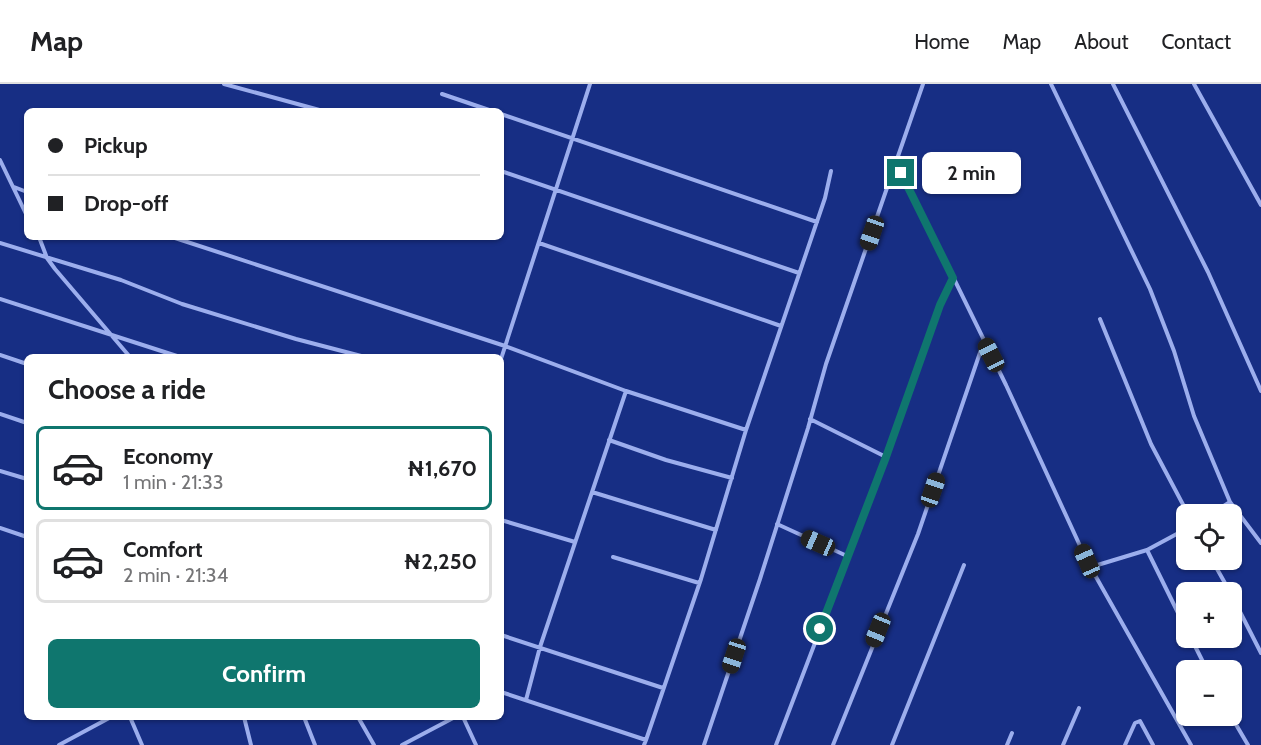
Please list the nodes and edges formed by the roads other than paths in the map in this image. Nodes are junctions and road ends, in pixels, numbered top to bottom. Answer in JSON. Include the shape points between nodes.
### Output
{"nodes":[{"id":1,"x":224,"y":84,"type":"edge"},
{"id":2,"x":590,"y":84,"type":"edge"},
{"id":3,"x":923,"y":84,"type":"edge"},
{"id":4,"x":1051,"y":84,"type":"edge"},
{"id":5,"x":1113,"y":84,"type":"edge"},
{"id":6,"x":1194,"y":84,"type":"edge"},
{"id":7,"x":442,"y":94,"type":"dead end"},
{"id":8,"x":312,"y":108,"type":"edge"},
{"id":9,"x":483,"y":108,"type":"edge"},
{"id":10,"x":504,"y":115,"type":"edge"},
{"id":11,"x":573,"y":137,"type":"junction"},
{"id":12,"x":0,"y":160,"type":"edge"},
{"id":13,"x":896,"y":166,"type":"junction"},
{"id":14,"x":831,"y":171,"type":"dead end"},
{"id":15,"x":504,"y":172,"type":"edge"},
{"id":16,"x":14,"y":187,"type":"junction"},
{"id":17,"x":24,"y":191,"type":"edge"},
{"id":18,"x":555,"y":191,"type":"junction"},
{"id":19,"x":1261,"y":205,"type":"edge"},
{"id":20,"x":24,"y":209,"type":"edge"},
{"id":21,"x":816,"y":222,"type":"junction"},
{"id":22,"x":40,"y":240,"type":"edge"},
{"id":23,"x":181,"y":240,"type":"edge"},
{"id":24,"x":0,"y":243,"type":"edge"},
{"id":25,"x":539,"y":243,"type":"junction"},
{"id":26,"x":47,"y":258,"type":"junction"},
{"id":27,"x":799,"y":273,"type":"junction"},
{"id":28,"x":953,"y":278,"type":"junction"},
{"id":29,"x":0,"y":298,"type":"edge"},
{"id":30,"x":1100,"y":319,"type":"dead end"},
{"id":31,"x":781,"y":326,"type":"junction"},
{"id":32,"x":114,"y":336,"type":"junction"},
{"id":33,"x":984,"y":340,"type":"junction"},
{"id":34,"x":506,"y":346,"type":"junction"},
{"id":35,"x":128,"y":354,"type":"edge"},
{"id":36,"x":171,"y":354,"type":"edge"},
{"id":37,"x":354,"y":354,"type":"edge"},
{"id":38,"x":503,"y":354,"type":"edge"},
{"id":39,"x":0,"y":355,"type":"edge"},
{"id":40,"x":24,"y":363,"type":"edge"},
{"id":41,"x":626,"y":391,"type":"junction"},
{"id":42,"x":1261,"y":391,"type":"edge"},
{"id":43,"x":0,"y":414,"type":"edge"},
{"id":44,"x":810,"y":419,"type":"junction"},
{"id":45,"x":24,"y":422,"type":"edge"},
{"id":46,"x":746,"y":430,"type":"junction"},
{"id":47,"x":609,"y":440,"type":"junction"},
{"id":48,"x":886,"y":457,"type":"junction"},
{"id":49,"x":0,"y":471,"type":"edge"},
{"id":50,"x":24,"y":478,"type":"edge"},
{"id":51,"x":732,"y":478,"type":"junction"},
{"id":52,"x":592,"y":492,"type":"junction"},
{"id":53,"x":1230,"y":502,"type":"junction"},
{"id":54,"x":1183,"y":504,"type":"edge"},
{"id":55,"x":1227,"y":504,"type":"edge"},
{"id":56,"x":504,"y":521,"type":"edge"},
{"id":57,"x":777,"y":524,"type":"junction"},
{"id":58,"x":0,"y":528,"type":"edge"},
{"id":59,"x":716,"y":530,"type":"junction"},
{"id":60,"x":1176,"y":535,"type":"edge"},
{"id":61,"x":24,"y":536,"type":"edge"},
{"id":62,"x":575,"y":542,"type":"junction"},
{"id":63,"x":1261,"y":543,"type":"edge"},
{"id":64,"x":1148,"y":550,"type":"junction"},
{"id":65,"x":847,"y":556,"type":"junction"},
{"id":66,"x":613,"y":557,"type":"dead end"},
{"id":67,"x":964,"y":565,"type":"dead end"},
{"id":68,"x":1091,"y":567,"type":"junction"},
{"id":69,"x":699,"y":583,"type":"junction"},
{"id":70,"x":1176,"y":608,"type":"edge"},
{"id":71,"x":1242,"y":616,"type":"edge"},
{"id":72,"x":504,"y":636,"type":"edge"},
{"id":73,"x":540,"y":647,"type":"junction"},
{"id":74,"x":812,"y":650,"type":"dead end"},
{"id":75,"x":1261,"y":653,"type":"edge"},
{"id":76,"x":663,"y":688,"type":"junction"},
{"id":77,"x":504,"y":694,"type":"edge"},
{"id":78,"x":526,"y":700,"type":"junction"},
{"id":79,"x":1079,"y":708,"type":"dead end"},
{"id":80,"x":105,"y":720,"type":"edge"},
{"id":81,"x":131,"y":720,"type":"edge"},
{"id":82,"x":245,"y":720,"type":"edge"},
{"id":83,"x":305,"y":720,"type":"edge"},
{"id":84,"x":360,"y":720,"type":"edge"},
{"id":85,"x":449,"y":720,"type":"edge"},
{"id":86,"x":464,"y":720,"type":"edge"},
{"id":87,"x":1237,"y":726,"type":"edge"},
{"id":88,"x":1012,"y":733,"type":"dead end"},
{"id":89,"x":646,"y":740,"type":"junction"},
{"id":90,"x":59,"y":745,"type":"edge"},
{"id":91,"x":142,"y":745,"type":"edge"},
{"id":92,"x":250,"y":745,"type":"edge"},
{"id":93,"x":315,"y":745,"type":"edge"},
{"id":94,"x":374,"y":745,"type":"edge"},
{"id":95,"x":402,"y":745,"type":"edge"},
{"id":96,"x":476,"y":745,"type":"edge"},
{"id":97,"x":644,"y":745,"type":"edge"},
{"id":98,"x":704,"y":745,"type":"edge"},
{"id":99,"x":776,"y":745,"type":"edge"},
{"id":100,"x":833,"y":745,"type":"edge"},
{"id":101,"x":892,"y":745,"type":"edge"},
{"id":102,"x":1007,"y":745,"type":"edge"},
{"id":103,"x":1064,"y":745,"type":"edge"},
{"id":104,"x":1125,"y":745,"type":"edge"},
{"id":105,"x":1153,"y":745,"type":"edge"},
{"id":106,"x":1191,"y":745,"type":"edge"},
{"id":107,"x":1248,"y":745,"type":"edge"}],
"edges":[{"from":1,"to":8,"type":"street"},
{"from":2,"to":11,"type":"street"},
{"from":3,"to":13,"type":"street"},
{"from":4,"to":53,"type":"street","via":[[1150,289],[1194,416]]},
{"from":5,"to":42,"type":"street","via":[[1208,272]]},
{"from":6,"to":19,"type":"street"},
{"from":7,"to":9,"type":"street"},
{"from":10,"to":11,"type":"street"},
{"from":11,"to":18,"type":"street"},
{"from":11,"to":21,"type":"street"},
{"from":12,"to":16,"type":"street"},
{"from":13,"to":28,"type":"street"},
{"from":13,"to":44,"type":"street"},
{"from":14,"to":21,"type":"street"},
{"from":15,"to":18,"type":"street"},
{"from":16,"to":17,"type":"street"},
{"from":16,"to":20,"type":"street"},
{"from":18,"to":25,"type":"street"},
{"from":18,"to":27,"type":"street"},
{"from":21,"to":27,"type":"street"},
{"from":22,"to":26,"type":"street"},
{"from":23,"to":34,"type":"street"},
{"from":24,"to":26,"type":"street"},
{"from":25,"to":31,"type":"street"},
{"from":25,"to":34,"type":"street"},
{"from":26,"to":32,"type":"street"},
{"from":26,"to":37,"type":"street","via":[[121,280],[182,304]]},
{"from":27,"to":31,"type":"street"},
{"from":28,"to":33,"type":"street"},
{"from":28,"to":48,"type":"street"},
{"from":29,"to":32,"type":"street"},
{"from":30,"to":54,"type":"street","via":[[1151,444]]},
{"from":31,"to":46,"type":"street"},
{"from":32,"to":35,"type":"street"},
{"from":32,"to":36,"type":"street"},
{"from":33,"to":68,"type":"street"},
{"from":33,"to":100,"type":"street","via":[[918,534]]},
{"from":34,"to":38,"type":"street"},
{"from":34,"to":41,"type":"street"},
{"from":39,"to":40,"type":"street"},
{"from":41,"to":46,"type":"street"},
{"from":41,"to":47,"type":"street"},
{"from":43,"to":45,"type":"street"},
{"from":44,"to":48,"type":"street"},
{"from":44,"to":57,"type":"street"},
{"from":46,"to":51,"type":"street"},
{"from":47,"to":51,"type":"street"},
{"from":47,"to":52,"type":"street"},
{"from":48,"to":65,"type":"street"},
{"from":48,"to":99,"type":"street"},
{"from":49,"to":50,"type":"street"},
{"from":51,"to":59,"type":"street"},
{"from":52,"to":59,"type":"street"},
{"from":52,"to":62,"type":"street"},
{"from":53,"to":55,"type":"street"},
{"from":53,"to":63,"type":"street"},
{"from":56,"to":62,"type":"street"},
{"from":57,"to":65,"type":"street"},
{"from":57,"to":98,"type":"street"},
{"from":58,"to":61,"type":"street"},
{"from":59,"to":69,"type":"street"},
{"from":60,"to":64,"type":"street"},
{"from":62,"to":73,"type":"street"},
{"from":64,"to":68,"type":"street"},
{"from":64,"to":70,"type":"street"},
{"from":65,"to":74,"type":"street"},
{"from":66,"to":69,"type":"street"},
{"from":67,"to":101,"type":"street"},
{"from":68,"to":106,"type":"street"},
{"from":69,"to":76,"type":"street"},
{"from":71,"to":75,"type":"street"},
{"from":72,"to":73,"type":"street"},
{"from":73,"to":76,"type":"street"},
{"from":73,"to":78,"type":"street"},
{"from":76,"to":89,"type":"street"},
{"from":77,"to":78,"type":"street"},
{"from":78,"to":89,"type":"street"},
{"from":79,"to":103,"type":"street"},
{"from":80,"to":90,"type":"street"},
{"from":81,"to":91,"type":"street"},
{"from":82,"to":92,"type":"street"},
{"from":83,"to":93,"type":"street"},
{"from":84,"to":94,"type":"street"},
{"from":85,"to":95,"type":"street"},
{"from":86,"to":96,"type":"street"},
{"from":87,"to":107,"type":"street"},
{"from":88,"to":102,"type":"street"},
{"from":89,"to":97,"type":"street"},
{"from":104,"to":105,"type":"street","via":[[1137,721]]}]}
